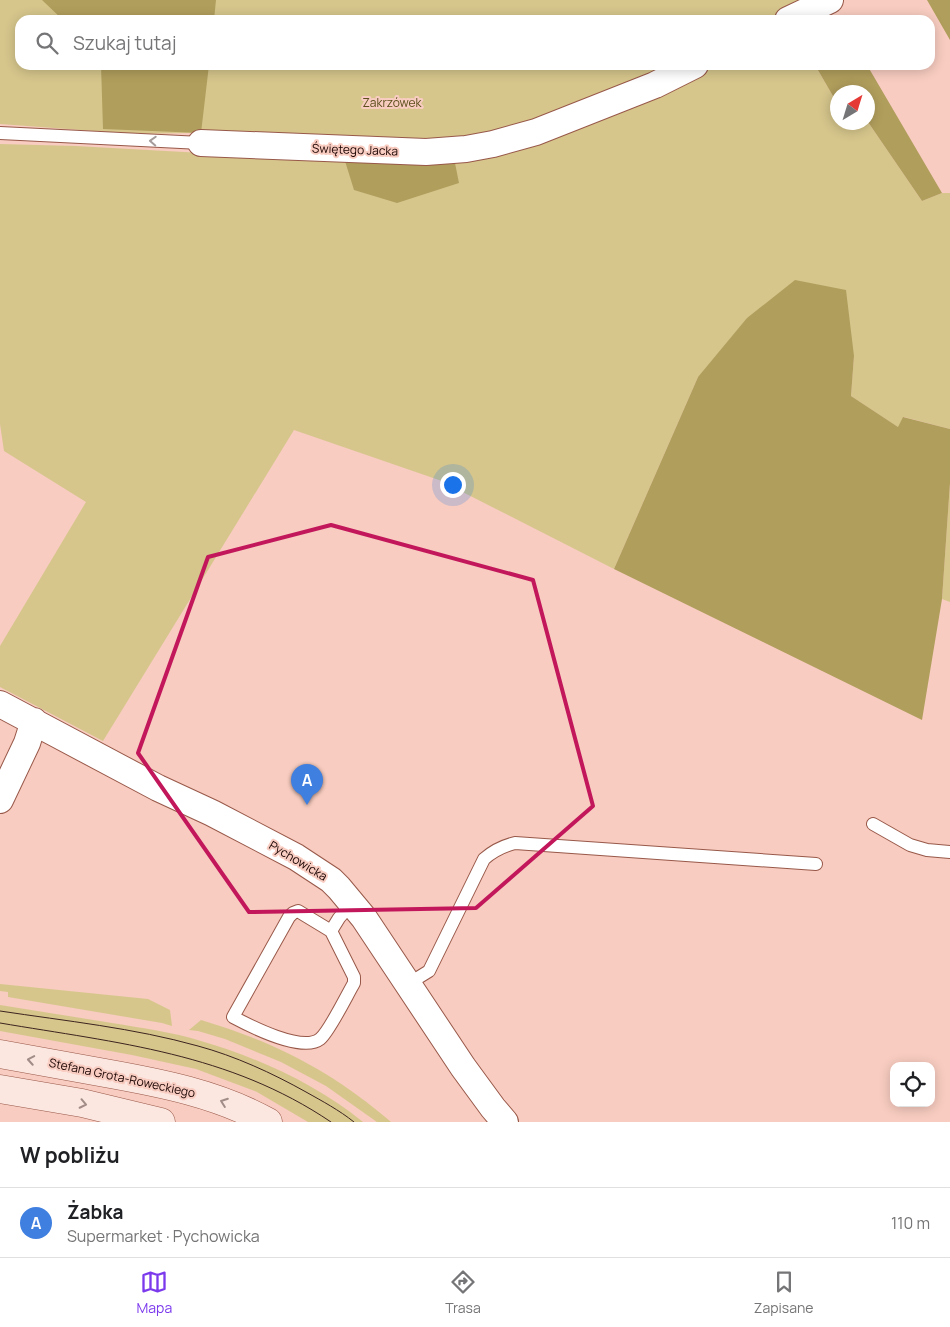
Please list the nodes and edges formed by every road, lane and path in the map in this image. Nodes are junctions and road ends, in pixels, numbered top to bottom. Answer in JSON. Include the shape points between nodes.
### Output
{"nodes":[{"id":1,"x":830,"y":0,"type":"edge"},
{"id":2,"x":798,"y":15,"type":"edge"},
{"id":3,"x":685,"y":70,"type":"edge"},
{"id":4,"x":0,"y":133,"type":"edge"},
{"id":5,"x":201,"y":144,"type":"joint"},
{"id":6,"x":0,"y":704,"type":"edge"},
{"id":7,"x":34,"y":721,"type":"junction"},
{"id":8,"x":0,"y":800,"type":"edge"},
{"id":9,"x":873,"y":824,"type":"dead end"},
{"id":10,"x":950,"y":852,"type":"edge"},
{"id":11,"x":816,"y":864,"type":"dead end"},
{"id":12,"x":352,"y":903,"type":"junction"},
{"id":13,"x":331,"y":931,"type":"junction"},
{"id":14,"x":408,"y":984,"type":"junction"},
{"id":15,"x":0,"y":1054,"type":"edge"},
{"id":16,"x":0,"y":1090,"type":"edge"},
{"id":17,"x":161,"y":1122,"type":"edge"},
{"id":18,"x":268,"y":1122,"type":"edge"},
{"id":19,"x":505,"y":1122,"type":"edge"}],
"edges":[{"from":1,"to":2,"type":"street"},
{"from":3,"to":5,"type":"street","name":"Świętego Jacka","via":[[536,132],[466,149],[426,152]]},
{"from":5,"to":4,"type":"lane","name":"Świętego Jacka","one_way":true},
{"from":6,"to":7,"type":"street","name":"Pychowicka"},
{"from":7,"to":8,"type":"street"},
{"from":7,"to":12,"type":"street","name":"Pychowicka","via":[[296,857],[330,880]]},
{"from":9,"to":10,"type":"lane","via":[[910,845]]},
{"from":11,"to":14,"type":"lane","via":[[515,843],[503,846],[484,859],[429,971]]},
{"from":12,"to":13,"type":"lane"},
{"from":12,"to":14,"type":"street","name":"Pychowicka"},
{"from":13,"to":13,"type":"lane","via":[[353,972],[354,983],[321,1038],[306,1043],[288,1040],[261,1032],[233,1017],[293,912],[298,911]]},
{"from":14,"to":19,"type":"street","name":"Pychowicka"},
{"from":18,"to":15,"type":"main road","name":"Stefana Grota-Roweckiego","one_way":true,"via":[[190,1091]]},
{"from":16,"to":17,"type":"main road","one_way":true,"via":[[82,1103]]}]}
